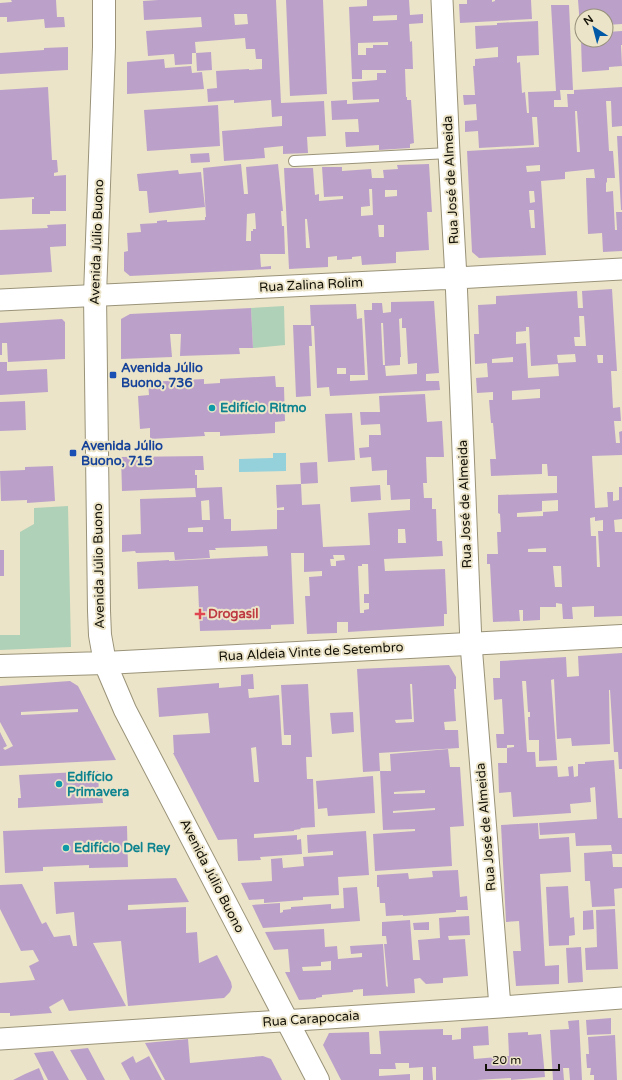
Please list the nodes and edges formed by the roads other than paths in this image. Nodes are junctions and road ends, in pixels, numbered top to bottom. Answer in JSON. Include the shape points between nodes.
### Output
{"nodes":[{"id":1,"x":104,"y":0,"type":"edge"},
{"id":2,"x":442,"y":0,"type":"edge"},
{"id":3,"x":449,"y":153,"type":"junction"},
{"id":4,"x":294,"y":161,"type":"dead end"},
{"id":5,"x":622,"y":269,"type":"edge"},
{"id":6,"x":456,"y":278,"type":"junction"},
{"id":7,"x":95,"y":295,"type":"junction"},
{"id":8,"x":0,"y":300,"type":"edge"},
{"id":9,"x":622,"y":636,"type":"edge"},
{"id":10,"x":471,"y":644,"type":"junction"},
{"id":11,"x":105,"y":663,"type":"junction"},
{"id":12,"x":0,"y":666,"type":"edge"},
{"id":13,"x":622,"y":998,"type":"edge"},
{"id":14,"x":500,"y":1007,"type":"junction"},
{"id":15,"x":286,"y":1020,"type":"junction"},
{"id":16,"x":0,"y":1039,"type":"edge"},
{"id":17,"x":318,"y":1080,"type":"edge"}],
"edges":[{"from":1,"to":7,"type":"main road","name":"Avenida Júlio Buono"},
{"from":2,"to":3,"type":"street","name":"Rua José de Almeida"},
{"from":3,"to":4,"type":"lane"},
{"from":3,"to":6,"type":"street","name":"Rua José de Almeida"},
{"from":5,"to":6,"type":"street","name":"Rua Zalina Rolim"},
{"from":6,"to":7,"type":"street","name":"Rua Zalina Rolim"},
{"from":6,"to":10,"type":"street","name":"Rua José de Almeida"},
{"from":7,"to":8,"type":"street","name":"Rua Zalina Rolim"},
{"from":7,"to":11,"type":"main road","name":"Avenida Júlio Buono","via":[[100,635]]},
{"from":9,"to":10,"type":"main road","name":"Rua Aldeia Vinte de Setembro"},
{"from":10,"to":11,"type":"main road","name":"Rua Aldeia Vinte de Setembro"},
{"from":10,"to":14,"type":"street","name":"Rua José de Almeida"},
{"from":11,"to":12,"type":"main road","name":"Rua Aldeia Vinte de Setembro"},
{"from":11,"to":15,"type":"main road","name":"Avenida Júlio Buono","via":[[129,717]]},
{"from":13,"to":14,"type":"street","name":"Rua Carapocaia"},
{"from":14,"to":15,"type":"street","name":"Rua Carapocaia"},
{"from":15,"to":16,"type":"street","name":"Rua Carapocaia"},
{"from":15,"to":17,"type":"main road","name":"Avenida Júlio Buono"}]}
